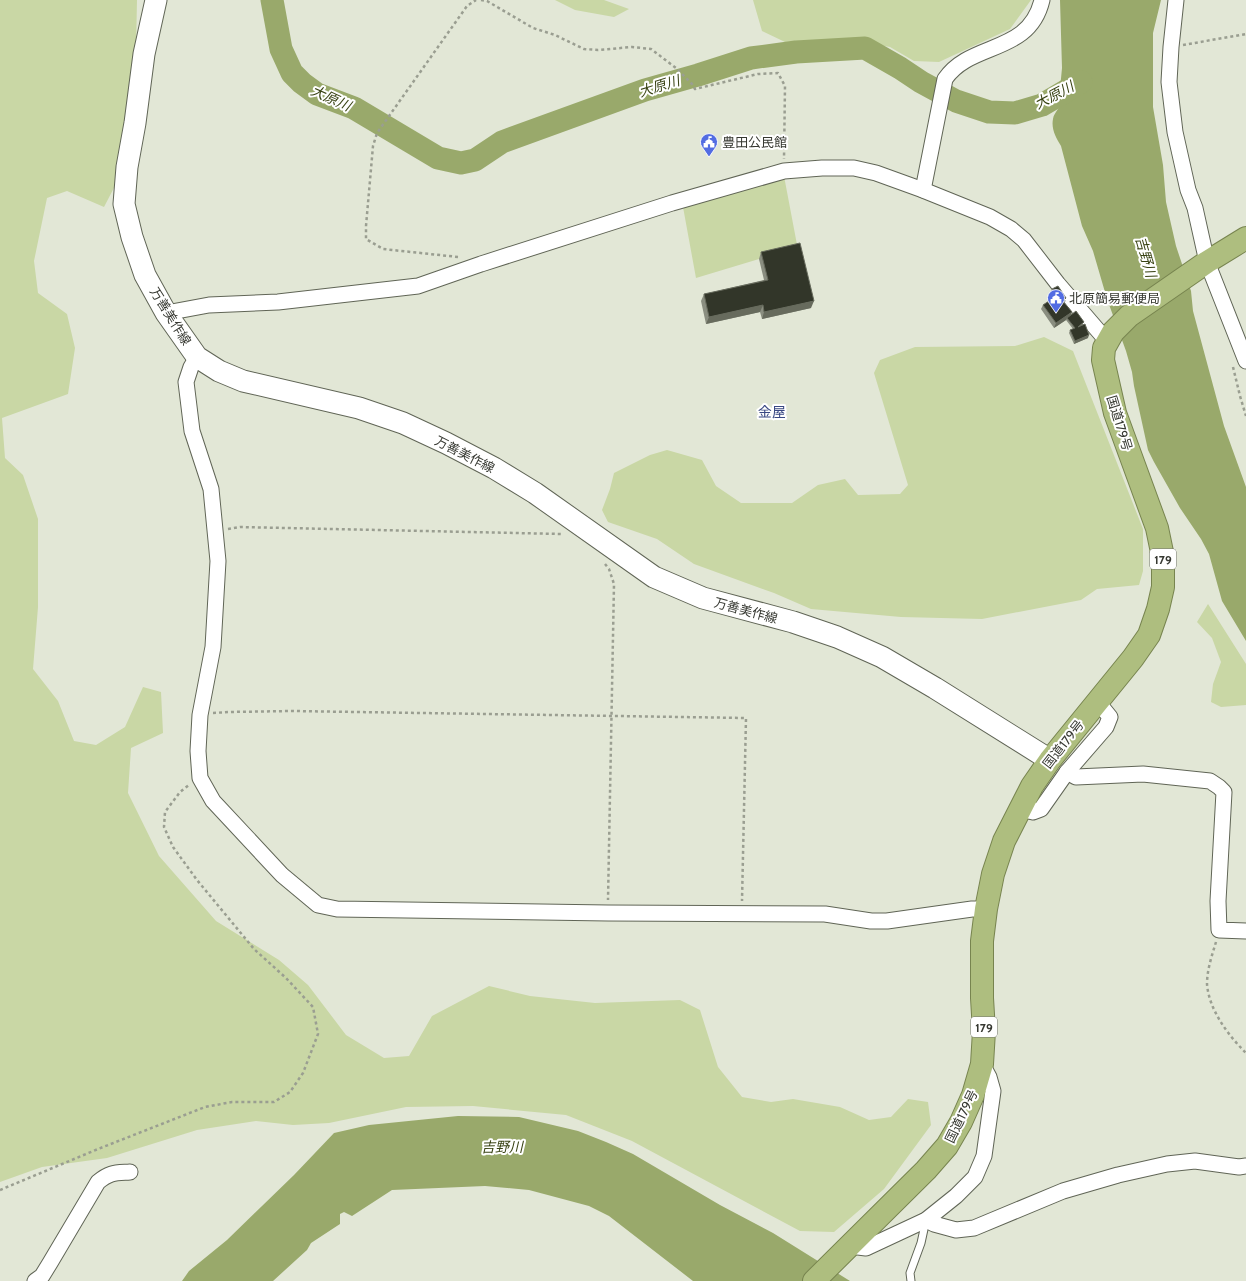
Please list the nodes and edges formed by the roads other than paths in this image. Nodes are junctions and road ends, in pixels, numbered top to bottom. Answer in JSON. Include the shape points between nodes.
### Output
{"nodes":[{"id":1,"x":156,"y":0,"type":"edge"},
{"id":2,"x":1042,"y":0,"type":"edge"},
{"id":3,"x":1176,"y":0,"type":"edge"},
{"id":4,"x":923,"y":190,"type":"junction"},
{"id":5,"x":1246,"y":238,"type":"edge"},
{"id":6,"x":1198,"y":267,"type":"junction"},
{"id":7,"x":166,"y":313,"type":"junction"},
{"id":8,"x":1110,"y":336,"type":"junction"},
{"id":9,"x":197,"y":356,"type":"junction"},
{"id":10,"x":1246,"y":361,"type":"edge"},
{"id":11,"x":1058,"y":766,"type":"junction"},
{"id":12,"x":986,"y":909,"type":"junction"},
{"id":13,"x":1246,"y":932,"type":"edge"},
{"id":14,"x":982,"y":1064,"type":"junction"},
{"id":15,"x":1246,"y":1166,"type":"edge"},
{"id":16,"x":130,"y":1172,"type":"dead end"},
{"id":17,"x":926,"y":1220,"type":"junction"},
{"id":18,"x":844,"y":1251,"type":"junction"},
{"id":19,"x":35,"y":1281,"type":"edge"},
{"id":20,"x":814,"y":1281,"type":"edge"},
{"id":21,"x":911,"y":1281,"type":"edge"}],
"edges":[{"from":1,"to":7,"type":"main road","name":"万善美作線","via":[[144,54],[124,204],[145,275]]},
{"from":2,"to":4,"type":"street","via":[[1033,22],[1022,34],[964,61],[945,79]]},
{"from":3,"to":6,"type":"street","via":[[1169,82],[1176,132],[1188,190],[1195,208]]},
{"from":4,"to":7,"type":"street","via":[[854,168],[784,171],[672,203],[412,287],[278,302],[209,305]]},
{"from":4,"to":8,"type":"street","via":[[1011,228],[1024,240],[1058,284]]},
{"from":5,"to":6,"type":"highway"},
{"from":6,"to":8,"type":"highway","via":[[1129,316]]},
{"from":6,"to":10,"type":"street"},
{"from":7,"to":9,"type":"main road","name":"万善美作線"},
{"from":8,"to":11,"type":"highway","name":"国道179号","number":"179","via":[[1104,348],[1103,360],[1115,413],[1157,528],[1163,557],[1163,587],[1149,635],[1097,701]]},
{"from":9,"to":11,"type":"main road","name":"万善美作線","via":[[219,371],[243,381],[359,408],[403,423],[446,443],[535,493],[654,577],[703,598],[793,622],[837,637],[882,657]]},
{"from":9,"to":12,"type":"street","via":[[186,382],[192,431],[212,490],[218,561],[213,647],[200,714],[200,778],[213,801],[282,875],[318,905],[337,909],[825,914],[871,921],[887,921],[972,908]]},
{"from":11,"to":12,"type":"highway","name":"国道179号","number":"179","via":[[1032,786],[1020,809],[1004,841],[993,874]]},
{"from":11,"to":13,"type":"street","via":[[1076,777],[1143,774],[1210,781],[1220,787],[1224,792],[1218,901],[1219,930]]},
{"from":12,"to":14,"type":"highway","name":"国道179号","number":"179","via":[[982,941]]},
{"from":14,"to":17,"type":"street","via":[[993,1091],[984,1156],[975,1177]]},
{"from":14,"to":18,"type":"highway","name":"国道179号","number":"179","via":[[962,1122],[947,1146]]},
{"from":15,"to":17,"type":"street","via":[[1195,1161],[1167,1164],[1118,1175],[1063,1191],[974,1228],[956,1230]]},
{"from":16,"to":19,"type":"street","via":[[106,1175],[98,1182],[42,1276]]},
{"from":17,"to":18,"type":"street","via":[[866,1248]]},
{"from":17,"to":21,"type":"lane","via":[[922,1243],[910,1273]]},
{"from":18,"to":20,"type":"highway","name":"国道179号","number":"179"}]}
